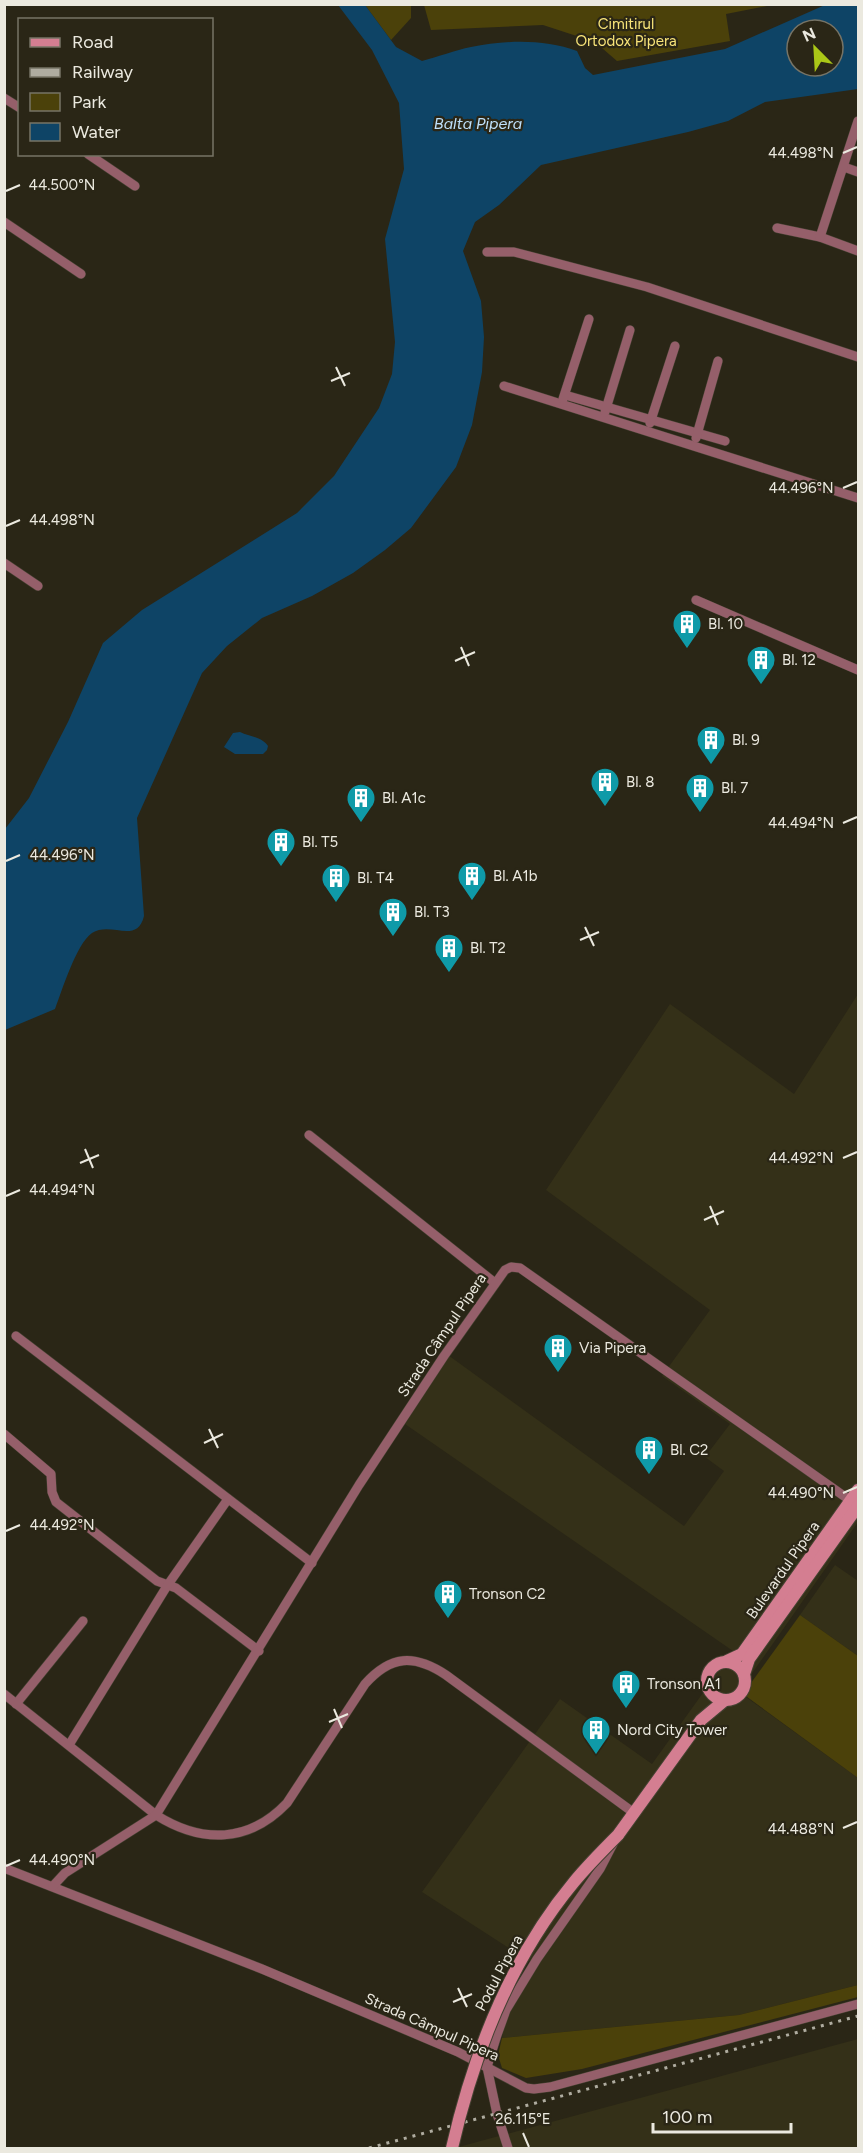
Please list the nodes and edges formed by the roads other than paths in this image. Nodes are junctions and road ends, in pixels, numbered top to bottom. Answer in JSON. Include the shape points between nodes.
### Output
{"nodes":[{"id":1,"x":4,"y":98,"type":"edge"},
{"id":2,"x":18,"y":107,"type":"edge"},
{"id":3,"x":858,"y":122,"type":"edge"},
{"id":4,"x":91,"y":156,"type":"edge"},
{"id":5,"x":844,"y":167,"type":"junction"},
{"id":6,"x":858,"y":172,"type":"edge"},
{"id":7,"x":135,"y":186,"type":"dead end"},
{"id":8,"x":4,"y":222,"type":"edge"},
{"id":9,"x":777,"y":228,"type":"dead end"},
{"id":10,"x":820,"y":237,"type":"junction"},
{"id":11,"x":858,"y":251,"type":"edge"},
{"id":12,"x":487,"y":252,"type":"dead end"},
{"id":13,"x":81,"y":274,"type":"dead end"},
{"id":14,"x":589,"y":319,"type":"dead end"},
{"id":15,"x":630,"y":330,"type":"dead end"},
{"id":16,"x":675,"y":346,"type":"dead end"},
{"id":17,"x":858,"y":357,"type":"edge"},
{"id":18,"x":718,"y":361,"type":"dead end"},
{"id":19,"x":504,"y":386,"type":"dead end"},
{"id":20,"x":563,"y":400,"type":"junction"},
{"id":21,"x":606,"y":407,"type":"junction"},
{"id":22,"x":603,"y":417,"type":"junction"},
{"id":23,"x":652,"y":419,"type":"junction"},
{"id":24,"x":648,"y":432,"type":"junction"},
{"id":25,"x":698,"y":433,"type":"junction"},
{"id":26,"x":725,"y":441,"type":"dead end"},
{"id":27,"x":694,"y":446,"type":"junction"},
{"id":28,"x":858,"y":498,"type":"edge"},
{"id":29,"x":4,"y":563,"type":"edge"},
{"id":30,"x":38,"y":586,"type":"dead end"},
{"id":31,"x":696,"y":600,"type":"dead end"},
{"id":32,"x":858,"y":670,"type":"edge"},
{"id":33,"x":309,"y":1135,"type":"dead end"},
{"id":34,"x":495,"y":1283,"type":"junction"},
{"id":35,"x":16,"y":1336,"type":"dead end"},
{"id":36,"x":4,"y":1434,"type":"edge"},
{"id":37,"x":858,"y":1490,"type":"edge"},
{"id":38,"x":228,"y":1498,"type":"junction"},
{"id":39,"x":855,"y":1504,"type":"edge"},
{"id":40,"x":312,"y":1563,"type":"junction"},
{"id":41,"x":167,"y":1586,"type":"junction"},
{"id":42,"x":83,"y":1621,"type":"dead end"},
{"id":43,"x":259,"y":1651,"type":"junction"},
{"id":44,"x":727,"y":1661,"type":"junction"},
{"id":45,"x":744,"y":1674,"type":"junction"},
{"id":46,"x":711,"y":1693,"type":"junction"},
{"id":47,"x":4,"y":1694,"type":"edge"},
{"id":48,"x":725,"y":1700,"type":"junction"},
{"id":49,"x":16,"y":1704,"type":"junction"},
{"id":50,"x":701,"y":1720,"type":"junction"},
{"id":51,"x":69,"y":1745,"type":"junction"},
{"id":52,"x":634,"y":1813,"type":"junction"},
{"id":53,"x":156,"y":1815,"type":"junction"},
{"id":54,"x":618,"y":1835,"type":"junction"},
{"id":55,"x":4,"y":1868,"type":"edge"},
{"id":56,"x":53,"y":1886,"type":"junction"},
{"id":57,"x":858,"y":2004,"type":"edge"},
{"id":58,"x":487,"y":2067,"type":"junction"},
{"id":59,"x":452,"y":2148,"type":"edge"},
{"id":60,"x":508,"y":2148,"type":"edge"}],
"edges":[{"from":1,"to":2,"type":"street"},
{"from":3,"to":5,"type":"street"},
{"from":4,"to":7,"type":"street"},
{"from":5,"to":6,"type":"street"},
{"from":5,"to":10,"type":"street"},
{"from":8,"to":13,"type":"street"},
{"from":9,"to":10,"type":"street"},
{"from":10,"to":11,"type":"street"},
{"from":12,"to":17,"type":"street","via":[[514,252],[647,287]]},
{"from":14,"to":20,"type":"street"},
{"from":15,"to":21,"type":"street"},
{"from":16,"to":23,"type":"street"},
{"from":18,"to":25,"type":"street"},
{"from":19,"to":20,"type":"street"},
{"from":20,"to":21,"type":"street"},
{"from":20,"to":22,"type":"street"},
{"from":21,"to":22,"type":"street"},
{"from":21,"to":23,"type":"street"},
{"from":22,"to":24,"type":"street"},
{"from":23,"to":24,"type":"street"},
{"from":23,"to":25,"type":"street"},
{"from":24,"to":27,"type":"street"},
{"from":25,"to":26,"type":"street"},
{"from":25,"to":27,"type":"street"},
{"from":27,"to":28,"type":"street"},
{"from":29,"to":30,"type":"street"},
{"from":31,"to":32,"type":"street"},
{"from":33,"to":34,"type":"street"},
{"from":34,"to":39,"type":"street","name":"Strada Câmpul Pipera","via":[[505,1270],[520,1269]]},
{"from":34,"to":40,"type":"street","name":"Strada Câmpul Pipera","via":[[365,1476]]},
{"from":35,"to":38,"type":"street"},
{"from":36,"to":41,"type":"street","via":[[51,1474],[56,1502]]},
{"from":37,"to":39,"type":"main road","name":"Bulevardul Pipera"},
{"from":38,"to":40,"type":"street"},
{"from":38,"to":41,"type":"street"},
{"from":39,"to":44,"type":"main road","name":"Bulevardul Pipera","via":[[742,1654]]},
{"from":39,"to":45,"type":"main road","name":"Bulevardul Pipera","via":[[749,1659]]},
{"from":40,"to":43,"type":"street","name":"Strada Câmpul Pipera"},
{"from":41,"to":43,"type":"street","via":[[176,1588]]},
{"from":41,"to":51,"type":"street"},
{"from":42,"to":49,"type":"street"},
{"from":43,"to":53,"type":"street","name":"Strada Câmpul Pipera"},
{"from":44,"to":45,"type":"main road","via":[[738,1665]]},
{"from":44,"to":46,"type":"main road","via":[[709,1672],[707,1683]]},
{"from":45,"to":48,"type":"main road","via":[[745,1685],[740,1694]]},
{"from":46,"to":48,"type":"main road"},
{"from":46,"to":50,"type":"main road"},
{"from":47,"to":49,"type":"street"},
{"from":48,"to":50,"type":"main road"},
{"from":49,"to":51,"type":"street"},
{"from":50,"to":52,"type":"main road"},
{"from":51,"to":53,"type":"street"},
{"from":52,"to":53,"type":"street","via":[[446,1675],[432,1666],[404,1660],[378,1671],[365,1684],[276,1815],[247,1832],[230,1836],[187,1830]]},
{"from":52,"to":54,"type":"main road"},
{"from":53,"to":56,"type":"street","via":[[65,1873]]},
{"from":54,"to":58,"type":"street","via":[[600,1869],[506,2010]]},
{"from":54,"to":59,"type":"main road","name":"Podul Pipera","bridge":true,"via":[[559,1902],[511,1978],[469,2078]]},
{"from":55,"to":56,"type":"street","name":"Strada Câmpul Pipera"},
{"from":56,"to":58,"type":"street","name":"Strada Câmpul Pipera","via":[[262,1969]]},
{"from":57,"to":58,"type":"street","name":"Strada Câmpul Pipera","via":[[543,2088],[526,2088]]},
{"from":58,"to":60,"type":"street"}]}
